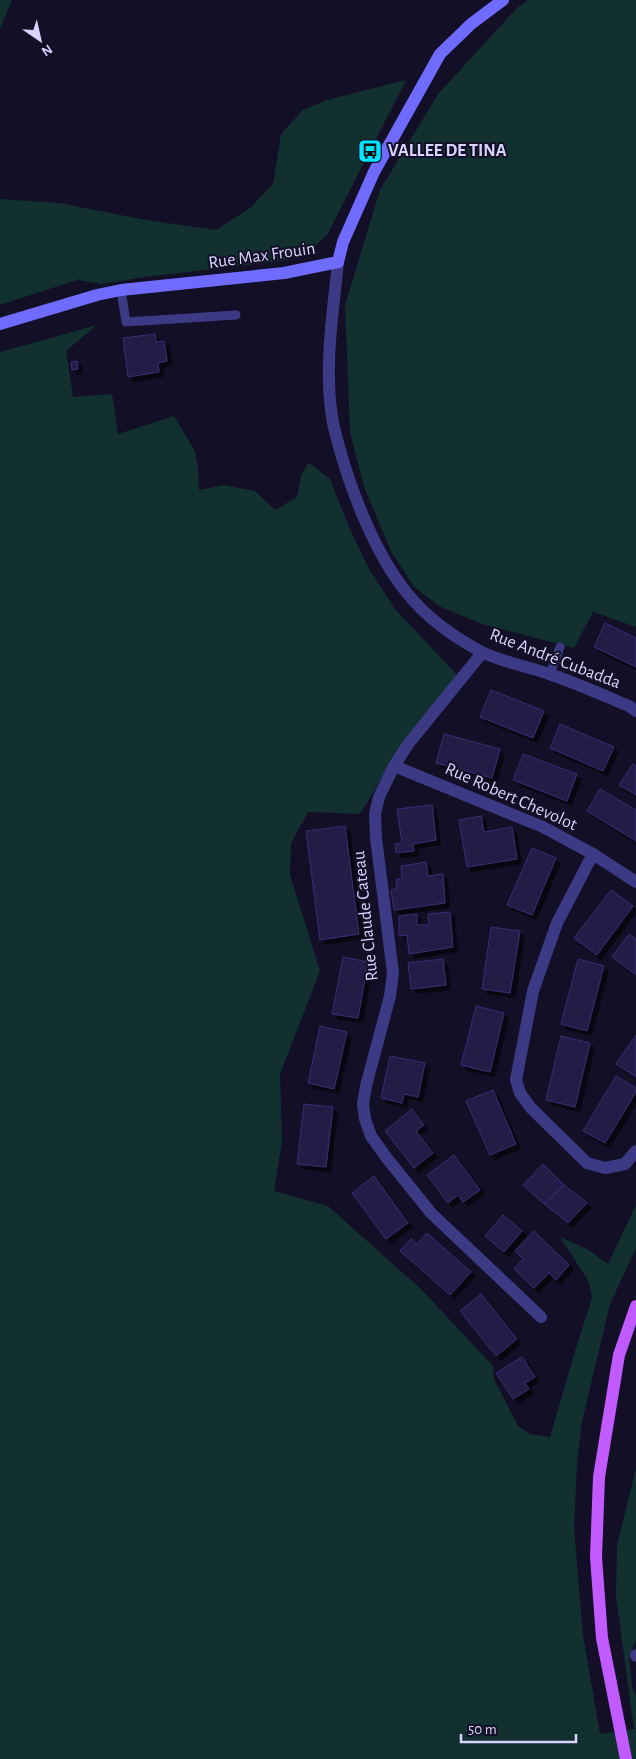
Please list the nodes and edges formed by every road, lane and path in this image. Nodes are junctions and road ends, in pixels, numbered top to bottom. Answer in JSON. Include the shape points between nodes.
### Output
{"nodes":[{"id":1,"x":503,"y":0,"type":"edge"},
{"id":2,"x":338,"y":262,"type":"junction"},
{"id":3,"x":122,"y":290,"type":"junction"},
{"id":4,"x":236,"y":315,"type":"dead end"},
{"id":5,"x":0,"y":324,"type":"edge"},
{"id":6,"x":560,"y":647,"type":"dead end"},
{"id":7,"x":482,"y":652,"type":"junction"},
{"id":8,"x":550,"y":674,"type":"junction"},
{"id":9,"x":636,"y":710,"type":"edge"},
{"id":10,"x":394,"y":766,"type":"junction"},
{"id":11,"x":593,"y":854,"type":"junction"},
{"id":12,"x":636,"y":882,"type":"edge"},
{"id":13,"x":636,"y":1151,"type":"edge"},
{"id":14,"x":636,"y":1306,"type":"edge"},
{"id":15,"x":541,"y":1317,"type":"dead end"},
{"id":16,"x":626,"y":1759,"type":"edge"}],
"edges":[{"from":1,"to":2,"type":"street","name":"Rue Max Frouin","via":[[470,24],[440,54],[374,172],[343,242]]},
{"from":2,"to":3,"type":"street","name":"Rue Max Frouin","via":[[284,273]]},
{"from":2,"to":7,"type":"street","name":"Rue André Cubadda","via":[[331,333],[331,410],[352,487],[391,572],[407,594],[427,614]]},
{"from":3,"to":4,"type":"lane","via":[[126,322]]},
{"from":3,"to":5,"type":"street","name":"Rue Max Frouin","via":[[97,294]]},
{"from":6,"to":8,"type":"lane"},
{"from":7,"to":8,"type":"street","name":"Rue André Cubadda"},
{"from":7,"to":10,"type":"street","name":"Rue Claude Cateau"},
{"from":8,"to":9,"type":"street","name":"Rue André Cubadda"},
{"from":10,"to":11,"type":"street","name":"Rue Robert Chevolot","via":[[543,827]]},
{"from":10,"to":15,"type":"street","name":"Rue Claude Cateau","via":[[374,814],[393,973],[366,1086],[365,1119],[371,1136],[386,1158],[431,1214]]},
{"from":11,"to":12,"type":"street","name":"Rue Robert Chevolot"},
{"from":11,"to":13,"type":"street","via":[[557,923],[533,991],[516,1080],[520,1093],[531,1108],[586,1163],[605,1168],[624,1164]]},
{"from":14,"to":16,"type":"main road","via":[[619,1355],[601,1468],[596,1557],[602,1638]]}]}
